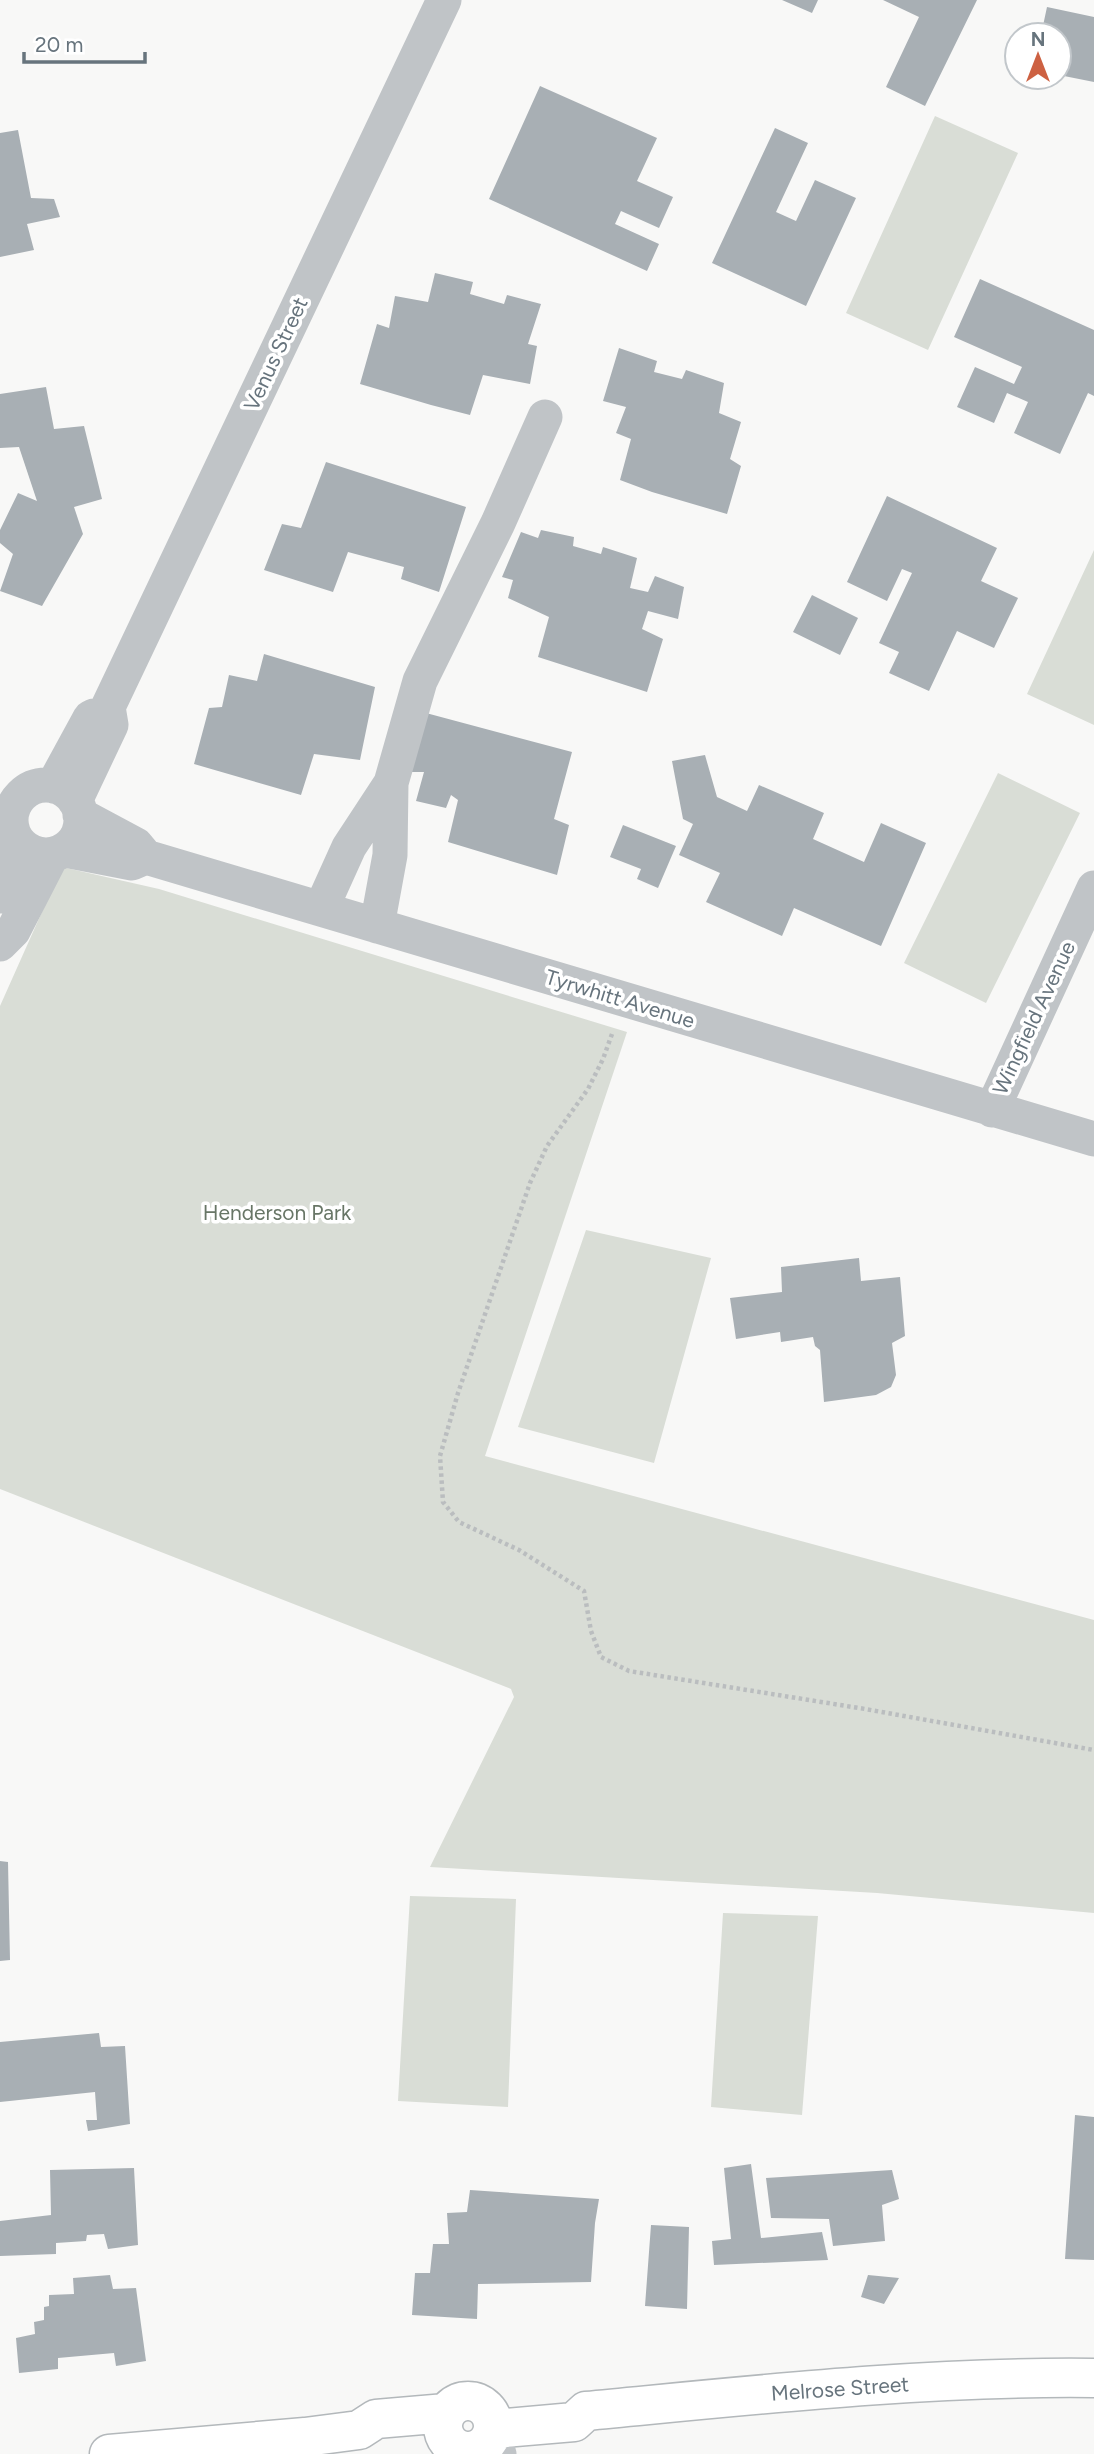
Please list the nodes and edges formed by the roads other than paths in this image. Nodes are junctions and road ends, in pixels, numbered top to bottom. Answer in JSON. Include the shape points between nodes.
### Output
{"nodes":[{"id":1,"x":444,"y":0,"type":"edge"},
{"id":2,"x":545,"y":417,"type":"dead end"},
{"id":3,"x":391,"y":783,"type":"junction"},
{"id":4,"x":33,"y":804,"type":"edge"},
{"id":5,"x":58,"y":853,"type":"junction"},
{"id":6,"x":146,"y":857,"type":"junction"},
{"id":7,"x":1094,"y":888,"type":"edge"},
{"id":8,"x":0,"y":896,"type":"edge"},
{"id":9,"x":321,"y":909,"type":"junction"},
{"id":10,"x":377,"y":926,"type":"junction"},
{"id":11,"x":0,"y":944,"type":"edge"},
{"id":12,"x":992,"y":1110,"type":"junction"},
{"id":13,"x":1094,"y":1139,"type":"edge"},
{"id":14,"x":1094,"y":2378,"type":"edge"},
{"id":15,"x":473,"y":2435,"type":"edge"},
{"id":16,"x":109,"y":2454,"type":"edge"}],
"edges":[{"from":1,"to":4,"type":"street","name":"Venus Street","via":[[108,707],[111,725]]},
{"from":2,"to":3,"type":"street","via":[[420,681]]},
{"from":3,"to":9,"type":"street","via":[[349,847]]},
{"from":3,"to":10,"type":"street","via":[[390,855]]},
{"from":4,"to":5,"type":"street","name":"Tyrwhitt Avenue","via":[[25,849],[38,855]]},
{"from":4,"to":5,"type":"street","via":[[80,828],[74,841]]},
{"from":4,"to":6,"type":"street","name":"Tyrwhitt Avenue","via":[[136,845]]},
{"from":4,"to":8,"type":"street","name":"Venus Street"},
{"from":5,"to":6,"type":"street","name":"Tyrwhitt Avenue","via":[[132,863]]},
{"from":5,"to":11,"type":"street","via":[[13,931]]},
{"from":6,"to":9,"type":"street","name":"Tyrwhitt Avenue"},
{"from":7,"to":12,"type":"street","name":"Wingfield Avenue"},
{"from":9,"to":10,"type":"street","name":"Tyrwhitt Avenue"},
{"from":10,"to":12,"type":"street","name":"Tyrwhitt Avenue"},
{"from":12,"to":13,"type":"street","name":"Tyrwhitt Avenue"},
{"from":14,"to":15,"type":"street","name":"Melrose Street","via":[[920,2384],[586,2411],[572,2400]]},
{"from":15,"to":16,"type":"street","name":"Melrose Street","via":[[376,2419],[359,2430]]}]}
